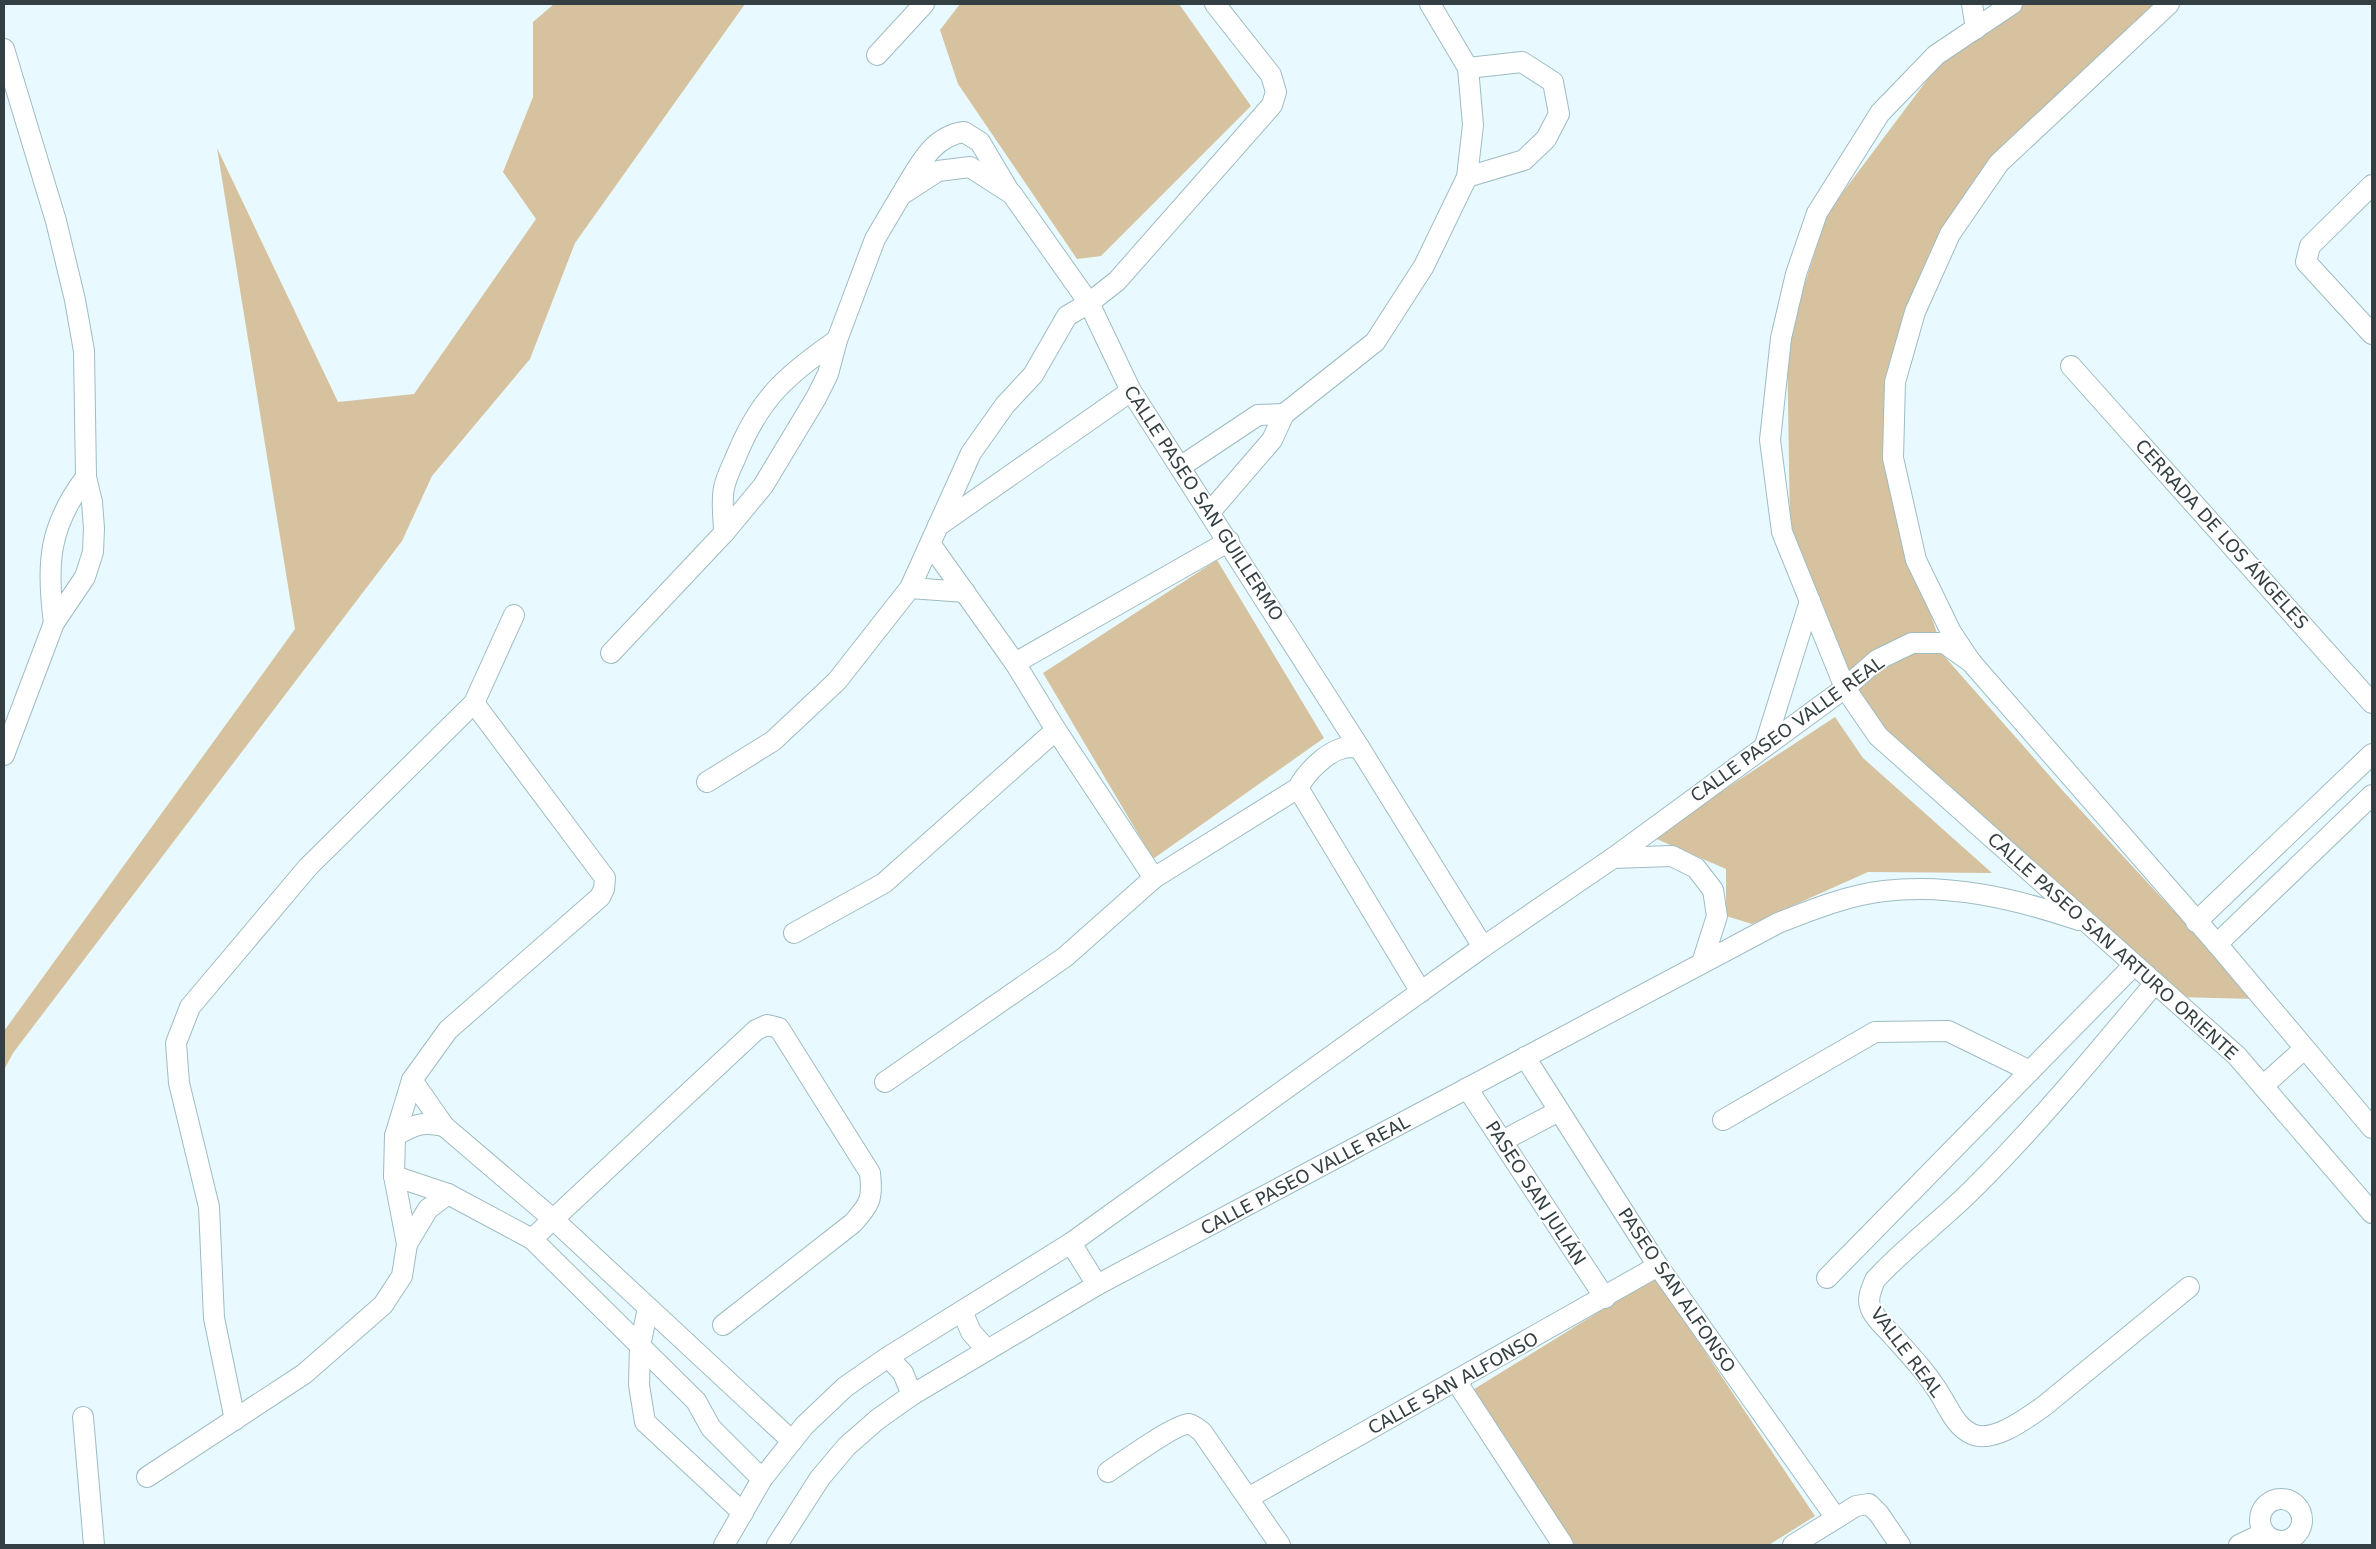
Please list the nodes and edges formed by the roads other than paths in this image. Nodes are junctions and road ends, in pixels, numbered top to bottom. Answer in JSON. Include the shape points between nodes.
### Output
{"nodes":[{"id":1,"x":924,"y":4,"type":"edge"},
{"id":2,"x":1215,"y":4,"type":"edge"},
{"id":3,"x":1430,"y":4,"type":"edge"},
{"id":4,"x":1972,"y":4,"type":"edge"},
{"id":5,"x":2012,"y":4,"type":"edge"},
{"id":6,"x":2169,"y":4,"type":"edge"},
{"id":7,"x":1976,"y":29,"type":"junction"},
{"id":8,"x":4,"y":50,"type":"edge"},
{"id":9,"x":877,"y":55,"type":"dead end"},
{"id":10,"x":1468,"y":68,"type":"junction"},
{"id":11,"x":1467,"y":177,"type":"junction"},
{"id":12,"x":2372,"y":186,"type":"edge"},
{"id":13,"x":1012,"y":194,"type":"junction"},
{"id":14,"x":901,"y":195,"type":"junction"},
{"id":15,"x":1089,"y":303,"type":"junction"},
{"id":16,"x":2372,"y":334,"type":"edge"},
{"id":17,"x":837,"y":340,"type":"junction"},
{"id":18,"x":2071,"y":366,"type":"dead end"},
{"id":19,"x":1131,"y":391,"type":"junction"},
{"id":20,"x":1284,"y":414,"type":"junction"},
{"id":21,"x":1180,"y":467,"type":"junction"},
{"id":22,"x":86,"y":477,"type":"junction"},
{"id":23,"x":1210,"y":512,"type":"junction"},
{"id":24,"x":938,"y":526,"type":"junction"},
{"id":25,"x":724,"y":533,"type":"junction"},
{"id":26,"x":1229,"y":541,"type":"junction"},
{"id":27,"x":931,"y":545,"type":"junction"},
{"id":28,"x":910,"y":588,"type":"junction"},
{"id":29,"x":965,"y":592,"type":"junction"},
{"id":30,"x":1810,"y":601,"type":"junction"},
{"id":31,"x":514,"y":615,"type":"dead end"},
{"id":32,"x":54,"y":622,"type":"junction"},
{"id":33,"x":611,"y":653,"type":"dead end"},
{"id":34,"x":1971,"y":662,"type":"junction"},
{"id":35,"x":1015,"y":663,"type":"junction"},
{"id":36,"x":1844,"y":688,"type":"junction"},
{"id":37,"x":474,"y":703,"type":"junction"},
{"id":38,"x":2372,"y":703,"type":"edge"},
{"id":39,"x":1056,"y":730,"type":"junction"},
{"id":40,"x":1765,"y":745,"type":"junction"},
{"id":41,"x":1359,"y":747,"type":"junction"},
{"id":42,"x":2372,"y":754,"type":"edge"},
{"id":43,"x":4,"y":756,"type":"edge"},
{"id":44,"x":707,"y":782,"type":"dead end"},
{"id":45,"x":1298,"y":788,"type":"junction"},
{"id":46,"x":2372,"y":795,"type":"edge"},
{"id":47,"x":2291,"y":831,"type":"junction"},
{"id":48,"x":2311,"y":853,"type":"junction"},
{"id":49,"x":1613,"y":858,"type":"junction"},
{"id":50,"x":1154,"y":878,"type":"junction"},
{"id":51,"x":2196,"y":922,"type":"junction"},
{"id":52,"x":2089,"y":924,"type":"junction"},
{"id":53,"x":794,"y":933,"type":"dead end"},
{"id":54,"x":2216,"y":944,"type":"junction"},
{"id":55,"x":1483,"y":947,"type":"junction"},
{"id":56,"x":1702,"y":963,"type":"junction"},
{"id":57,"x":2134,"y":965,"type":"junction"},
{"id":58,"x":2155,"y":983,"type":"junction"},
{"id":59,"x":1421,"y":992,"type":"junction"},
{"id":60,"x":2304,"y":1049,"type":"junction"},
{"id":61,"x":1525,"y":1057,"type":"junction"},
{"id":62,"x":2030,"y":1071,"type":"junction"},
{"id":63,"x":412,"y":1080,"type":"junction"},
{"id":64,"x":885,"y":1082,"type":"dead end"},
{"id":65,"x":2263,"y":1086,"type":"junction"},
{"id":66,"x":1467,"y":1088,"type":"junction"},
{"id":67,"x":1559,"y":1111,"type":"junction"},
{"id":68,"x":1724,"y":1120,"type":"dead end"},
{"id":69,"x":444,"y":1126,"type":"junction"},
{"id":70,"x":2372,"y":1128,"type":"edge"},
{"id":71,"x":395,"y":1136,"type":"junction"},
{"id":72,"x":1502,"y":1141,"type":"junction"},
{"id":73,"x":394,"y":1176,"type":"junction"},
{"id":74,"x":448,"y":1194,"type":"junction"},
{"id":75,"x":2372,"y":1213,"type":"edge"},
{"id":76,"x":553,"y":1219,"type":"junction"},
{"id":77,"x":532,"y":1239,"type":"junction"},
{"id":78,"x":1071,"y":1243,"type":"junction"},
{"id":79,"x":407,"y":1244,"type":"junction"},
{"id":80,"x":1658,"y":1266,"type":"junction"},
{"id":81,"x":1827,"y":1278,"type":"dead end"},
{"id":82,"x":1097,"y":1284,"type":"junction"},
{"id":83,"x":2189,"y":1287,"type":"dead end"},
{"id":84,"x":1605,"y":1298,"type":"junction"},
{"id":85,"x":648,"y":1308,"type":"junction"},
{"id":86,"x":962,"y":1311,"type":"junction"},
{"id":87,"x":722,"y":1325,"type":"dead end"},
{"id":88,"x":640,"y":1346,"type":"junction"},
{"id":89,"x":987,"y":1350,"type":"junction"},
{"id":90,"x":888,"y":1357,"type":"junction"},
{"id":91,"x":1456,"y":1381,"type":"junction"},
{"id":92,"x":912,"y":1395,"type":"junction"},
{"id":93,"x":83,"y":1417,"type":"dead end"},
{"id":94,"x":235,"y":1420,"type":"junction"},
{"id":95,"x":792,"y":1441,"type":"junction"},
{"id":96,"x":1108,"y":1472,"type":"dead end"},
{"id":97,"x":147,"y":1476,"type":"dead end"},
{"id":98,"x":762,"y":1479,"type":"junction"},
{"id":99,"x":1248,"y":1498,"type":"junction"},
{"id":100,"x":743,"y":1513,"type":"junction"},
{"id":101,"x":1836,"y":1518,"type":"junction"},
{"id":102,"x":2264,"y":1533,"type":"junction"},
{"id":103,"x":2299,"y":1541,"type":"edge"},
{"id":104,"x":94,"y":1545,"type":"edge"},
{"id":105,"x":724,"y":1545,"type":"edge"},
{"id":106,"x":777,"y":1545,"type":"edge"},
{"id":107,"x":1280,"y":1545,"type":"edge"},
{"id":108,"x":1563,"y":1545,"type":"edge"},
{"id":109,"x":1793,"y":1545,"type":"edge"},
{"id":110,"x":1900,"y":1545,"type":"edge"},
{"id":111,"x":2239,"y":1545,"type":"edge"}],
"edges":[{"from":1,"to":9,"type":"street"},
{"from":2,"to":15,"type":"street","via":[[1271,75],[1276,92],[1272,105],[1135,263]]},
{"from":3,"to":10,"type":"street"},
{"from":4,"to":7,"type":"street"},
{"from":5,"to":7,"type":"street","name":"CALLE PASEO SAN ARTURO ORIENTE"},
{"from":6,"to":34,"type":"street","via":[[1999,163],[1950,234],[1915,312],[1895,382],[1893,458],[1916,560],[1951,632]]},
{"from":7,"to":30,"type":"street","name":"CALLE PASEO SAN ARTURO ORIENTE","via":[[1936,55],[1880,113],[1817,214],[1796,274],[1781,338],[1770,440],[1782,532]]},
{"from":8,"to":22,"type":"street","via":[[56,221],[84,351]]},
{"from":10,"to":11,"type":"street","via":[[1473,125]]},
{"from":10,"to":11,"type":"street","via":[[1522,62],[1553,82],[1558,114],[1546,139],[1524,160]]},
{"from":11,"to":20,"type":"street","via":[[1424,266],[1375,342]]},
{"from":12,"to":16,"type":"street","via":[[2310,246],[2306,262]]},
{"from":13,"to":14,"type":"street","via":[[970,167],[938,171]]},
{"from":13,"to":14,"type":"street","name":"CALLE PASEO SAN GUILLERMO","via":[[980,142],[964,132],[950,134],[934,146]]},
{"from":13,"to":15,"type":"street","name":"CALLE PASEO SAN GUILLERMO"},
{"from":14,"to":17,"type":"street","via":[[875,239]]},
{"from":15,"to":19,"type":"street","name":"CALLE PASEO SAN GUILLERMO"},
{"from":15,"to":24,"type":"street","via":[[1068,316],[1033,374],[1005,405],[971,453]]},
{"from":17,"to":25,"type":"street","via":[[828,374],[816,398],[763,486]]},
{"from":17,"to":25,"type":"street","via":[[781,382],[760,410],[724,487]]},
{"from":18,"to":38,"type":"street","name":"CERRADA DE LOS ÁNGELES"},
{"from":19,"to":21,"type":"street","name":"CALLE PASEO SAN GUILLERMO"},
{"from":19,"to":24,"type":"street"},
{"from":20,"to":21,"type":"street","via":[[1258,414]]},
{"from":20,"to":23,"type":"street","via":[[1272,440]]},
{"from":21,"to":23,"type":"street","name":"CALLE PASEO SAN GUILLERMO"},
{"from":22,"to":32,"type":"street","via":[[58,524],[51,555],[50,589]]},
{"from":22,"to":32,"type":"street","via":[[92,502],[93,552],[85,577]]},
{"from":23,"to":26,"type":"street","name":"CALLE PASEO SAN GUILLERMO"},
{"from":24,"to":27,"type":"street"},
{"from":25,"to":33,"type":"street"},
{"from":26,"to":35,"type":"street"},
{"from":26,"to":41,"type":"street","name":"CALLE PASEO SAN GUILLERMO"},
{"from":27,"to":28,"type":"street"},
{"from":27,"to":29,"type":"street"},
{"from":28,"to":29,"type":"street"},
{"from":28,"to":44,"type":"street","via":[[837,681],[773,741]]},
{"from":29,"to":35,"type":"street"},
{"from":30,"to":36,"type":"street","name":"CALLE PASEO SAN ARTURO ORIENTE"},
{"from":30,"to":40,"type":"street"},
{"from":31,"to":37,"type":"street"},
{"from":32,"to":43,"type":"street"},
{"from":34,"to":36,"type":"street","name":"CALLE PASEO VALLE REAL","via":[[1944,643],[1912,643],[1877,660]]},
{"from":34,"to":51,"type":"street"},
{"from":35,"to":39,"type":"street"},
{"from":36,"to":40,"type":"street","name":"CALLE PASEO VALLE REAL"},
{"from":36,"to":52,"type":"street","name":"CALLE PASEO SAN ARTURO ORIENTE","via":[[1878,736]]},
{"from":37,"to":63,"type":"street","via":[[604,878],[604,889],[600,897],[448,1030]]},
{"from":37,"to":94,"type":"street","via":[[308,866],[190,1007],[176,1043],[179,1083],[209,1207],[214,1318]]},
{"from":39,"to":50,"type":"street"},
{"from":39,"to":53,"type":"street","via":[[884,884]]},
{"from":40,"to":49,"type":"street","name":"CALLE PASEO VALLE REAL"},
{"from":41,"to":45,"type":"street","via":[[1343,748],[1328,756],[1302,779]]},
{"from":41,"to":55,"type":"street","name":"CALLE PASEO SAN GUILLERMO"},
{"from":42,"to":47,"type":"street"},
{"from":45,"to":50,"type":"street"},
{"from":45,"to":59,"type":"street"},
{"from":46,"to":48,"type":"street"},
{"from":47,"to":48,"type":"street"},
{"from":47,"to":51,"type":"street"},
{"from":48,"to":54,"type":"street"},
{"from":49,"to":55,"type":"street","name":"CALLE PASEO VALLE REAL"},
{"from":49,"to":56,"type":"street","via":[[1672,856],[1696,868],[1713,890],[1717,916]]},
{"from":50,"to":64,"type":"street","via":[[1065,957]]},
{"from":51,"to":54,"type":"street"},
{"from":52,"to":56,"type":"street","name":"CALLE PASEO VALLE REAL","via":[[2041,907],[1990,896],[1927,888],[1882,891],[1816,908],[1786,920]]},
{"from":52,"to":57,"type":"street","name":"CALLE PASEO SAN ARTURO ORIENTE"},
{"from":54,"to":60,"type":"street"},
{"from":55,"to":59,"type":"street","name":"CALLE PASEO VALLE REAL"},
{"from":56,"to":61,"type":"street","name":"CALLE PASEO VALLE REAL"},
{"from":57,"to":58,"type":"street","name":"CALLE PASEO SAN ARTURO ORIENTE"},
{"from":57,"to":62,"type":"street"},
{"from":58,"to":65,"type":"street","name":"CALLE PASEO SAN ARTURO ORIENTE","via":[[2237,1056]]},
{"from":58,"to":83,"type":"street","name":"VALLE REAL","via":[[2017,1144],[1874,1280],[1870,1305],[1876,1317],[1927,1375],[1958,1423],[1972,1434],[1983,1437],[2019,1424],[2044,1406]]},
{"from":59,"to":78,"type":"street","name":"CALLE PASEO VALLE REAL"},
{"from":60,"to":65,"type":"street"},
{"from":60,"to":70,"type":"street"},
{"from":61,"to":66,"type":"street","name":"CALLE PASEO VALLE REAL"},
{"from":61,"to":67,"type":"street","name":"PASEO SAN ALFONSO"},
{"from":62,"to":68,"type":"street","via":[[1948,1031],[1875,1032]]},
{"from":62,"to":81,"type":"street"},
{"from":63,"to":69,"type":"street"},
{"from":63,"to":71,"type":"street"},
{"from":65,"to":75,"type":"street","name":"CALLE PASEO SAN ARTURO ORIENTE"},
{"from":66,"to":72,"type":"street","name":"PASEO SAN JULIÁN"},
{"from":66,"to":82,"type":"street","name":"CALLE PASEO VALLE REAL"},
{"from":67,"to":72,"type":"street"},
{"from":67,"to":80,"type":"street","name":"PASEO SAN ALFONSO"},
{"from":69,"to":71,"type":"street","via":[[414,1124]]},
{"from":69,"to":76,"type":"street"},
{"from":71,"to":73,"type":"street"},
{"from":72,"to":84,"type":"street","name":"PASEO SAN JULIÁN"},
{"from":73,"to":74,"type":"street"},
{"from":73,"to":79,"type":"street"},
{"from":74,"to":77,"type":"street"},
{"from":74,"to":79,"type":"street","via":[[428,1209]]},
{"from":76,"to":77,"type":"street"},
{"from":76,"to":85,"type":"street"},
{"from":76,"to":87,"type":"street","via":[[756,1030],[767,1025],[779,1028],[870,1173],[872,1192],[868,1206],[853,1223]]},
{"from":77,"to":88,"type":"street"},
{"from":78,"to":82,"type":"street"},
{"from":78,"to":86,"type":"street","name":"CALLE PASEO VALLE REAL"},
{"from":79,"to":94,"type":"street","via":[[402,1276],[383,1305],[304,1374]]},
{"from":80,"to":84,"type":"street","name":"CALLE SAN ALFONSO"},
{"from":80,"to":101,"type":"street","name":"PASEO SAN ALFONSO"},
{"from":82,"to":89,"type":"street","name":"CALLE PASEO VALLE REAL"},
{"from":84,"to":91,"type":"street","name":"CALLE SAN ALFONSO"},
{"from":85,"to":88,"type":"street"},
{"from":85,"to":95,"type":"street"},
{"from":86,"to":89,"type":"street","via":[[971,1332]]},
{"from":86,"to":90,"type":"street","name":"CALLE PASEO VALLE REAL"},
{"from":88,"to":98,"type":"street","via":[[696,1401],[710,1428]]},
{"from":88,"to":100,"type":"street","via":[[638,1385],[645,1422]]},
{"from":89,"to":92,"type":"street","name":"CALLE PASEO VALLE REAL"},
{"from":90,"to":92,"type":"street","via":[[904,1373]]},
{"from":90,"to":95,"type":"street","name":"CALLE PASEO VALLE REAL","via":[[845,1386]]},
{"from":91,"to":99,"type":"street","name":"CALLE SAN ALFONSO"},
{"from":91,"to":108,"type":"street"},
{"from":92,"to":106,"type":"street","name":"CALLE PASEO VALLE REAL","via":[[847,1446],[820,1478]]},
{"from":93,"to":104,"type":"street"},
{"from":94,"to":97,"type":"street"},
{"from":95,"to":98,"type":"street","name":"CALLE PASEO VALLE REAL"},
{"from":96,"to":99,"type":"street","via":[[1175,1428],[1189,1424],[1202,1432]]},
{"from":98,"to":100,"type":"street","name":"CALLE PASEO VALLE REAL"},
{"from":99,"to":107,"type":"street"},
{"from":100,"to":105,"type":"street","name":"CALLE PASEO VALLE REAL"},
{"from":101,"to":109,"type":"street"},
{"from":101,"to":110,"type":"street","via":[[1856,1506],[1868,1504],[1879,1514]]},
{"from":102,"to":103,"type":"street","via":[[2269,1538],[2282,1541]]},
{"from":102,"to":103,"type":"street","via":[[2260,1519],[2262,1511],[2272,1500],[2280,1498],[2294,1502],[2302,1515]]},
{"from":102,"to":111,"type":"street"}]}
